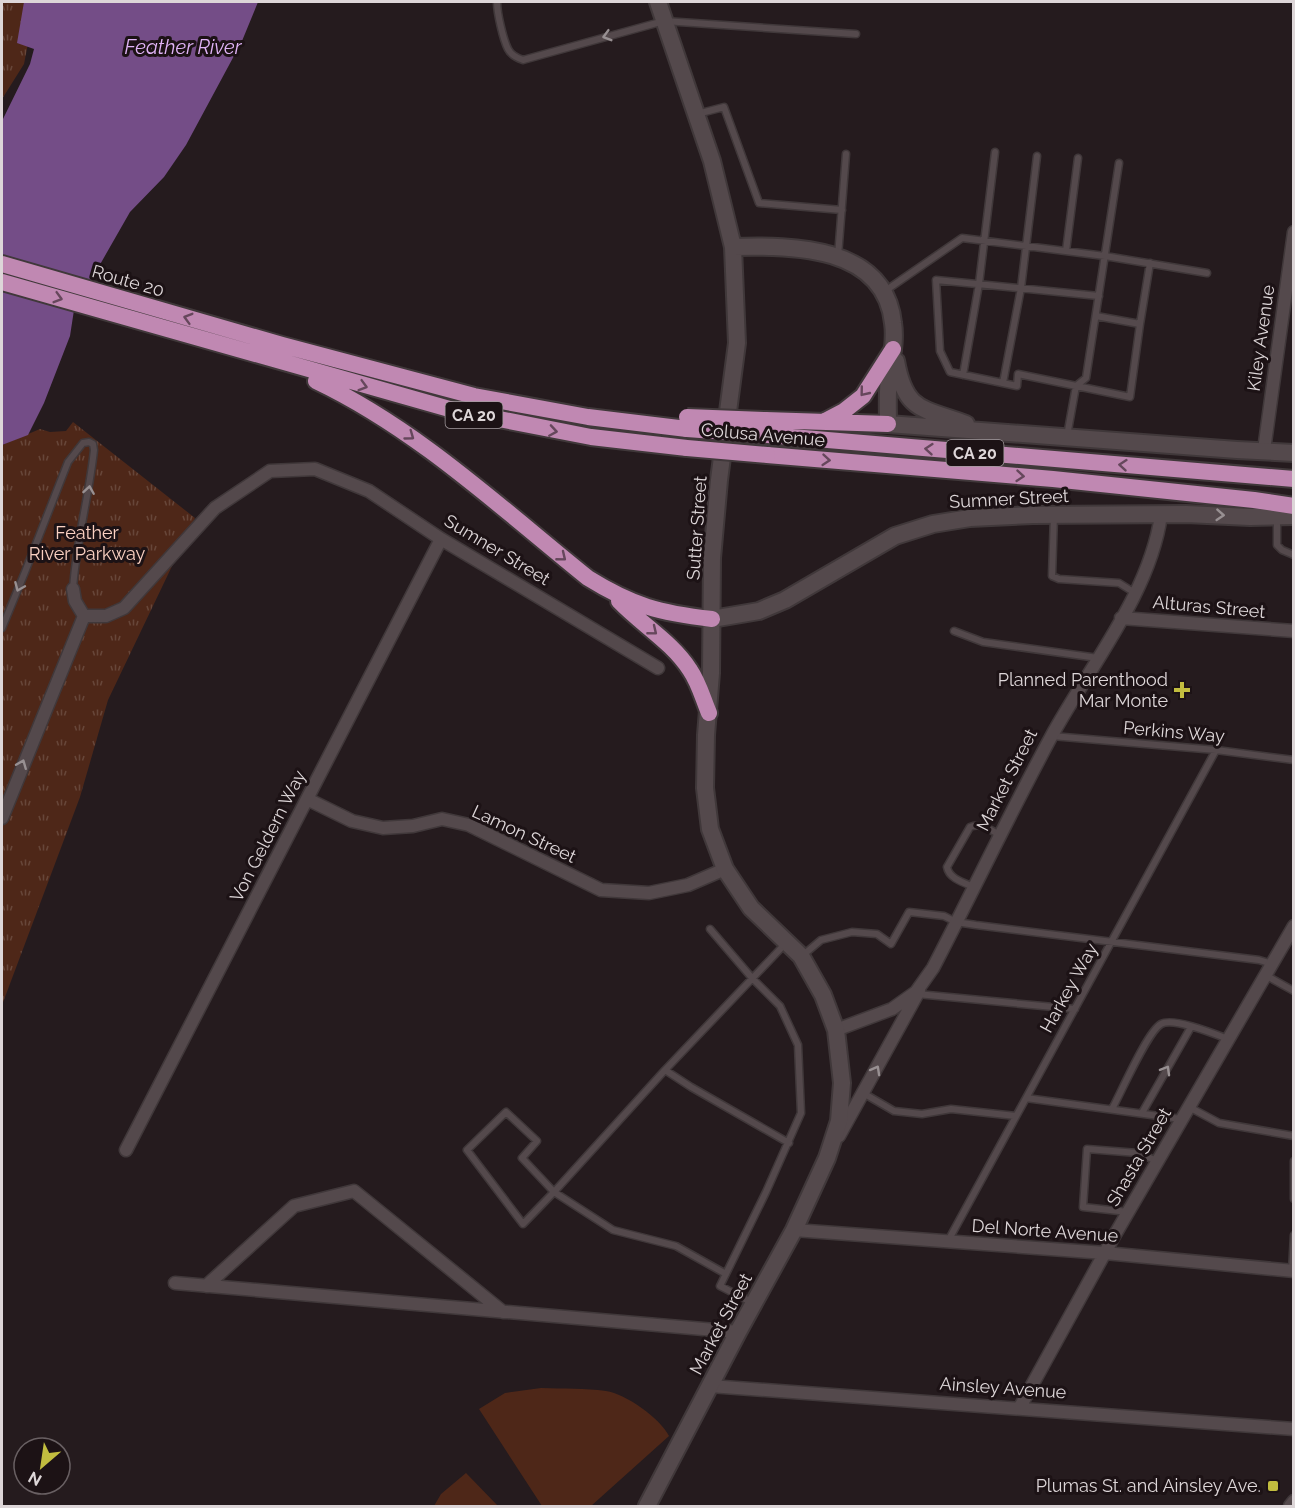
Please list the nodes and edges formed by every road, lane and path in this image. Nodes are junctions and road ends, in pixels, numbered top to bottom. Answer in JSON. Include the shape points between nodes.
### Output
{"nodes":[{"id":1,"x":497,"y":2,"type":"edge"},
{"id":2,"x":658,"y":2,"type":"edge"},
{"id":3,"x":664,"y":21,"type":"junction"},
{"id":4,"x":855,"y":34,"type":"dead end"},
{"id":5,"x":696,"y":114,"type":"junction"},
{"id":6,"x":995,"y":152,"type":"dead end"},
{"id":7,"x":846,"y":154,"type":"dead end"},
{"id":8,"x":1037,"y":156,"type":"dead end"},
{"id":9,"x":1078,"y":158,"type":"dead end"},
{"id":10,"x":1119,"y":163,"type":"dead end"},
{"id":11,"x":842,"y":210,"type":"junction"},
{"id":12,"x":1293,"y":232,"type":"edge"},
{"id":13,"x":983,"y":241,"type":"junction"},
{"id":14,"x":1024,"y":246,"type":"junction"},
{"id":15,"x":734,"y":247,"type":"junction"},
{"id":16,"x":1065,"y":251,"type":"junction"},
{"id":17,"x":838,"y":256,"type":"junction"},
{"id":18,"x":1105,"y":256,"type":"junction"},
{"id":19,"x":2,"y":264,"type":"edge"},
{"id":20,"x":1150,"y":264,"type":"junction"},
{"id":21,"x":1207,"y":273,"type":"dead end"},
{"id":22,"x":2,"y":282,"type":"edge"},
{"id":23,"x":979,"y":284,"type":"junction"},
{"id":24,"x":1021,"y":288,"type":"junction"},
{"id":25,"x":884,"y":292,"type":"junction"},
{"id":26,"x":1099,"y":296,"type":"junction"},
{"id":27,"x":1096,"y":316,"type":"junction"},
{"id":28,"x":1140,"y":324,"type":"junction"},
{"id":29,"x":242,"y":342,"type":"junction"},
{"id":30,"x":893,"y":348,"type":"junction"},
{"id":31,"x":266,"y":358,"type":"junction"},
{"id":32,"x":963,"y":375,"type":"junction"},
{"id":33,"x":1003,"y":383,"type":"junction"},
{"id":34,"x":1076,"y":386,"type":"junction"},
{"id":35,"x":822,"y":422,"type":"junction"},
{"id":36,"x":888,"y":424,"type":"junction"},
{"id":37,"x":767,"y":428,"type":"junction"},
{"id":38,"x":982,"y":430,"type":"junction"},
{"id":39,"x":1067,"y":437,"type":"junction"},
{"id":40,"x":1264,"y":450,"type":"junction"},
{"id":41,"x":1293,"y":453,"type":"edge"},
{"id":42,"x":1293,"y":479,"type":"edge"},
{"id":43,"x":1293,"y":506,"type":"edge"},
{"id":44,"x":1054,"y":514,"type":"junction"},
{"id":45,"x":1161,"y":515,"type":"junction"},
{"id":46,"x":1285,"y":516,"type":"edge"},
{"id":47,"x":441,"y":539,"type":"junction"},
{"id":48,"x":1293,"y":555,"type":"edge"},
{"id":49,"x":73,"y":589,"type":"joint"},
{"id":50,"x":609,"y":592,"type":"junction"},
{"id":51,"x":1135,"y":593,"type":"junction"},
{"id":52,"x":84,"y":616,"type":"junction"},
{"id":53,"x":1121,"y":618,"type":"junction"},
{"id":54,"x":712,"y":619,"type":"junction"},
{"id":55,"x":2,"y":628,"type":"edge"},
{"id":56,"x":954,"y":631,"type":"dead end"},
{"id":57,"x":1293,"y":631,"type":"edge"},
{"id":58,"x":1098,"y":658,"type":"junction"},
{"id":59,"x":658,"y":668,"type":"dead end"},
{"id":60,"x":709,"y":713,"type":"junction"},
{"id":61,"x":1052,"y":736,"type":"junction"},
{"id":62,"x":1216,"y":750,"type":"junction"},
{"id":63,"x":1293,"y":760,"type":"edge"},
{"id":64,"x":307,"y":799,"type":"junction"},
{"id":65,"x":2,"y":818,"type":"edge"},
{"id":66,"x":1001,"y":835,"type":"junction"},
{"id":67,"x":725,"y":869,"type":"junction"},
{"id":68,"x":974,"y":887,"type":"junction"},
{"id":69,"x":956,"y":922,"type":"junction"},
{"id":70,"x":1293,"y":926,"type":"edge"},
{"id":71,"x":710,"y":929,"type":"dead end"},
{"id":72,"x":787,"y":942,"type":"junction"},
{"id":73,"x":1111,"y":942,"type":"junction"},
{"id":74,"x":801,"y":956,"type":"junction"},
{"id":75,"x":1272,"y":964,"type":"junction"},
{"id":76,"x":1265,"y":975,"type":"junction"},
{"id":77,"x":752,"y":978,"type":"junction"},
{"id":78,"x":1293,"y":991,"type":"edge"},
{"id":79,"x":916,"y":994,"type":"junction"},
{"id":80,"x":1075,"y":1009,"type":"junction"},
{"id":81,"x":1191,"y":1027,"type":"junction"},
{"id":82,"x":836,"y":1030,"type":"junction"},
{"id":83,"x":1228,"y":1039,"type":"junction"},
{"id":84,"x":665,"y":1070,"type":"junction"},
{"id":85,"x":863,"y":1093,"type":"junction"},
{"id":86,"x":1026,"y":1098,"type":"junction"},
{"id":87,"x":1189,"y":1107,"type":"junction"},
{"id":88,"x":1112,"y":1109,"type":"junction"},
{"id":89,"x":1142,"y":1113,"type":"junction"},
{"id":90,"x":1016,"y":1116,"type":"junction"},
{"id":91,"x":1182,"y":1120,"type":"junction"},
{"id":92,"x":1293,"y":1136,"type":"edge"},
{"id":93,"x":789,"y":1143,"type":"junction"},
{"id":94,"x":126,"y":1150,"type":"dead end"},
{"id":95,"x":827,"y":1158,"type":"junction"},
{"id":96,"x":1158,"y":1161,"type":"junction"},
{"id":97,"x":1293,"y":1161,"type":"edge"},
{"id":98,"x":1293,"y":1172,"type":"edge"},
{"id":99,"x":554,"y":1192,"type":"junction"},
{"id":100,"x":1293,"y":1199,"type":"edge"},
{"id":101,"x":1128,"y":1212,"type":"junction"},
{"id":102,"x":794,"y":1230,"type":"junction"},
{"id":103,"x":1293,"y":1235,"type":"edge"},
{"id":104,"x":948,"y":1241,"type":"junction"},
{"id":105,"x":1105,"y":1253,"type":"junction"},
{"id":106,"x":1293,"y":1271,"type":"edge"},
{"id":107,"x":726,"y":1274,"type":"junction"},
{"id":108,"x":175,"y":1283,"type":"dead end"},
{"id":109,"x":206,"y":1286,"type":"junction"},
{"id":110,"x":754,"y":1303,"type":"junction"},
{"id":111,"x":503,"y":1311,"type":"junction"},
{"id":112,"x":738,"y":1332,"type":"junction"},
{"id":113,"x":710,"y":1386,"type":"junction"},
{"id":114,"x":1020,"y":1407,"type":"junction"},
{"id":115,"x":1293,"y":1428,"type":"edge"},
{"id":116,"x":1293,"y":1501,"type":"edge"},
{"id":117,"x":647,"y":1506,"type":"edge"},
{"id":118,"x":1290,"y":1506,"type":"edge"}],
"edges":[{"from":3,"to":1,"type":"lane","one_way":true,"via":[[524,60],[508,50]]},
{"from":2,"to":3,"type":"main road","name":"Sutter Street"},
{"from":3,"to":4,"type":"lane"},
{"from":3,"to":5,"type":"main road","name":"Sutter Street"},
{"from":5,"to":11,"type":"lane","via":[[723,107],[759,203]]},
{"from":5,"to":15,"type":"main road","name":"Sutter Street"},
{"from":6,"to":13,"type":"lane"},
{"from":7,"to":11,"type":"lane"},
{"from":8,"to":14,"type":"lane"},
{"from":9,"to":16,"type":"lane"},
{"from":10,"to":18,"type":"lane"},
{"from":11,"to":17,"type":"lane"},
{"from":12,"to":40,"type":"street","name":"Kiley Avenue"},
{"from":13,"to":14,"type":"lane"},
{"from":13,"to":23,"type":"lane"},
{"from":13,"to":25,"type":"lane","via":[[962,238]]},
{"from":14,"to":16,"type":"lane"},
{"from":14,"to":24,"type":"lane"},
{"from":15,"to":17,"type":"main road","via":[[775,246]]},
{"from":15,"to":54,"type":"main road","name":"Sutter Street","via":[[737,343],[718,491]]},
{"from":16,"to":18,"type":"lane"},
{"from":17,"to":25,"type":"main road","via":[[872,277]]},
{"from":18,"to":20,"type":"lane"},
{"from":18,"to":26,"type":"lane"},
{"from":29,"to":19,"type":"highway","name":"Route 20","number":"CA 20","one_way":true},
{"from":20,"to":21,"type":"lane"},
{"from":20,"to":28,"type":"lane"},
{"from":22,"to":29,"type":"highway","name":"Route 20","number":"CA 20","one_way":true},
{"from":23,"to":24,"type":"lane"},
{"from":23,"to":32,"type":"lane"},
{"from":23,"to":32,"type":"lane","via":[[936,280],[940,351],[950,372]]},
{"from":24,"to":26,"type":"lane"},
{"from":24,"to":33,"type":"lane"},
{"from":25,"to":30,"type":"main road","via":[[894,325]]},
{"from":26,"to":27,"type":"lane"},
{"from":27,"to":28,"type":"lane"},
{"from":27,"to":34,"type":"lane","via":[[1086,378]]},
{"from":28,"to":34,"type":"lane","via":[[1130,398]]},
{"from":29,"to":31,"type":"highway","name":"Colusa Avenue","number":"CA 20"},
{"from":29,"to":37,"type":"highway","name":"Colusa Avenue","number":"CA 20","bridge":true,"via":[[511,404],[588,417]]},
{"from":30,"to":35,"type":"highway","one_way":true,"via":[[863,396]]},
{"from":30,"to":36,"type":"main road"},
{"from":30,"to":38,"type":"main road","via":[[901,387],[910,400]]},
{"from":31,"to":43,"type":"highway","name":"Colusa Avenue","number":"CA 20","one_way":true,"bridge":true,"via":[[500,421],[591,437],[1053,479]]},
{"from":31,"to":50,"type":"highway","one_way":true,"via":[[348,397],[402,430]]},
{"from":32,"to":33,"type":"lane"},
{"from":33,"to":34,"type":"lane","via":[[1017,386],[1018,374]]},
{"from":34,"to":39,"type":"lane"},
{"from":35,"to":36,"type":"highway"},
{"from":35,"to":37,"type":"highway"},
{"from":36,"to":38,"type":"main road"},
{"from":42,"to":37,"type":"highway","name":"Colusa Avenue","number":"CA 20","one_way":true},
{"from":38,"to":39,"type":"main road"},
{"from":39,"to":40,"type":"main road"},
{"from":40,"to":41,"type":"main road"},
{"from":44,"to":45,"type":"main road","name":"Sumner Street"},
{"from":44,"to":51,"type":"lane","via":[[1052,576],[1119,583]]},
{"from":44,"to":54,"type":"main road","name":"Sumner Street","via":[[933,524],[895,536],[785,600],[759,611]]},
{"from":45,"to":46,"type":"main road","name":"Sumner Street","one_way":true},
{"from":45,"to":51,"type":"street","name":"Market Street","via":[[1151,561]]},
{"from":46,"to":48,"type":"lane","via":[[1277,544]]},
{"from":47,"to":52,"type":"street","name":"Sumner Street","via":[[369,491],[315,469],[270,471],[215,508],[124,608],[105,616]]},
{"from":47,"to":59,"type":"street","name":"Sumner Street"},
{"from":47,"to":64,"type":"street","name":"Von Geldern Way"},
{"from":49,"to":52,"type":"street"},
{"from":49,"to":55,"type":"lane","one_way":true,"via":[[94,450],[89,442],[83,443],[68,462]]},
{"from":50,"to":54,"type":"highway","via":[[639,606]]},
{"from":50,"to":60,"type":"highway","one_way":true,"via":[[683,660]]},
{"from":51,"to":53,"type":"street","name":"Market Street"},
{"from":65,"to":52,"type":"street","one_way":true},
{"from":53,"to":57,"type":"street","name":"Alturas Street"},
{"from":53,"to":58,"type":"street","name":"Market Street"},
{"from":54,"to":60,"type":"main road","name":"Sutter Street"},
{"from":56,"to":58,"type":"lane","via":[[983,642]]},
{"from":58,"to":61,"type":"street","name":"Market Street"},
{"from":60,"to":67,"type":"main road","name":"Sutter Street","via":[[705,788],[710,829]]},
{"from":61,"to":62,"type":"lane","name":"Perkins Way"},
{"from":61,"to":66,"type":"street","name":"Market Street"},
{"from":62,"to":63,"type":"lane","name":"Perkins Way"},
{"from":62,"to":73,"type":"lane","name":"Harkey Way"},
{"from":64,"to":67,"type":"street","name":"Lamon Street","via":[[352,821],[383,828],[442,819],[469,825],[601,890],[649,893],[687,885]]},
{"from":64,"to":94,"type":"street","name":"Von Geldern Way"},
{"from":66,"to":68,"type":"street","name":"Market Street"},
{"from":66,"to":68,"type":"lane","via":[[981,826],[970,827],[947,867],[953,877]]},
{"from":67,"to":72,"type":"main road","name":"Sutter Street","via":[[751,908]]},
{"from":68,"to":69,"type":"street","name":"Market Street"},
{"from":69,"to":73,"type":"lane"},
{"from":69,"to":74,"type":"lane","via":[[944,916],[909,912],[891,944],[877,934],[852,932],[821,940]]},
{"from":69,"to":79,"type":"street","name":"Market Street"},
{"from":70,"to":75,"type":"street","name":"Shasta Street"},
{"from":71,"to":77,"type":"lane"},
{"from":72,"to":74,"type":"main road","name":"Sutter Street"},
{"from":72,"to":77,"type":"lane"},
{"from":73,"to":75,"type":"lane"},
{"from":73,"to":80,"type":"lane","name":"Harkey Way"},
{"from":74,"to":82,"type":"main road","name":"Sutter Street","via":[[823,994]]},
{"from":75,"to":76,"type":"street","name":"Shasta Street"},
{"from":76,"to":78,"type":"lane"},
{"from":76,"to":83,"type":"street","name":"Shasta Street"},
{"from":77,"to":84,"type":"lane"},
{"from":77,"to":93,"type":"lane","via":[[780,1006],[798,1045],[801,1113]]},
{"from":79,"to":80,"type":"lane"},
{"from":79,"to":82,"type":"street","name":"Market Street","via":[[892,1009]]},
{"from":85,"to":79,"type":"street","name":"Market Street","one_way":true},
{"from":80,"to":86,"type":"lane","name":"Harkey Way"},
{"from":81,"to":83,"type":"lane"},
{"from":81,"to":88,"type":"lane","via":[[1160,1024]]},
{"from":89,"to":81,"type":"lane","one_way":true},
{"from":82,"to":95,"type":"main road","name":"Market Street","via":[[842,1083],[839,1121]]},
{"from":83,"to":87,"type":"street","name":"Shasta Street"},
{"from":84,"to":93,"type":"lane"},
{"from":84,"to":99,"type":"lane"},
{"from":85,"to":90,"type":"lane","via":[[894,1112],[922,1114],[951,1109]]},
{"from":85,"to":95,"type":"street","name":"Market Street"},
{"from":86,"to":88,"type":"lane"},
{"from":86,"to":90,"type":"lane","name":"Harkey Way"},
{"from":87,"to":91,"type":"street","name":"Shasta Street"},
{"from":87,"to":92,"type":"lane","via":[[1219,1123]]},
{"from":88,"to":89,"type":"lane"},
{"from":89,"to":91,"type":"lane"},
{"from":90,"to":104,"type":"lane","name":"Harkey Way"},
{"from":91,"to":96,"type":"street","name":"Shasta Street"},
{"from":93,"to":107,"type":"lane"},
{"from":95,"to":102,"type":"main road","name":"Market Street"},
{"from":96,"to":101,"type":"street","name":"Shasta Street"},
{"from":96,"to":101,"type":"lane","via":[[1138,1153],[1087,1149],[1083,1207]]},
{"from":97,"to":98,"type":"lane"},
{"from":98,"to":100,"type":"lane"},
{"from":99,"to":99,"type":"lane","via":[[523,1224],[467,1150],[506,1112],[537,1141],[522,1158]]},
{"from":99,"to":107,"type":"lane","via":[[613,1230],[676,1246]]},
{"from":101,"to":105,"type":"street","name":"Shasta Street"},
{"from":102,"to":104,"type":"street","name":"Del Norte Avenue"},
{"from":102,"to":110,"type":"main road","name":"Market Street"},
{"from":103,"to":106,"type":"lane"},
{"from":104,"to":105,"type":"street","name":"Del Norte Avenue"},
{"from":105,"to":106,"type":"street","name":"Del Norte Avenue"},
{"from":105,"to":114,"type":"street","name":"Shasta Street"},
{"from":107,"to":110,"type":"lane","via":[[720,1286]]},
{"from":108,"to":109,"type":"street"},
{"from":109,"to":111,"type":"street"},
{"from":109,"to":111,"type":"street","via":[[294,1206],[354,1191]]},
{"from":110,"to":112,"type":"main road","name":"Market Street"},
{"from":111,"to":112,"type":"street"},
{"from":112,"to":113,"type":"main road","name":"Market Street"},
{"from":113,"to":114,"type":"street","name":"Ainsley Avenue"},
{"from":113,"to":117,"type":"main road","name":"Market Street"},
{"from":114,"to":115,"type":"street","name":"Ainsley Avenue"},
{"from":116,"to":118,"type":"street"}]}
